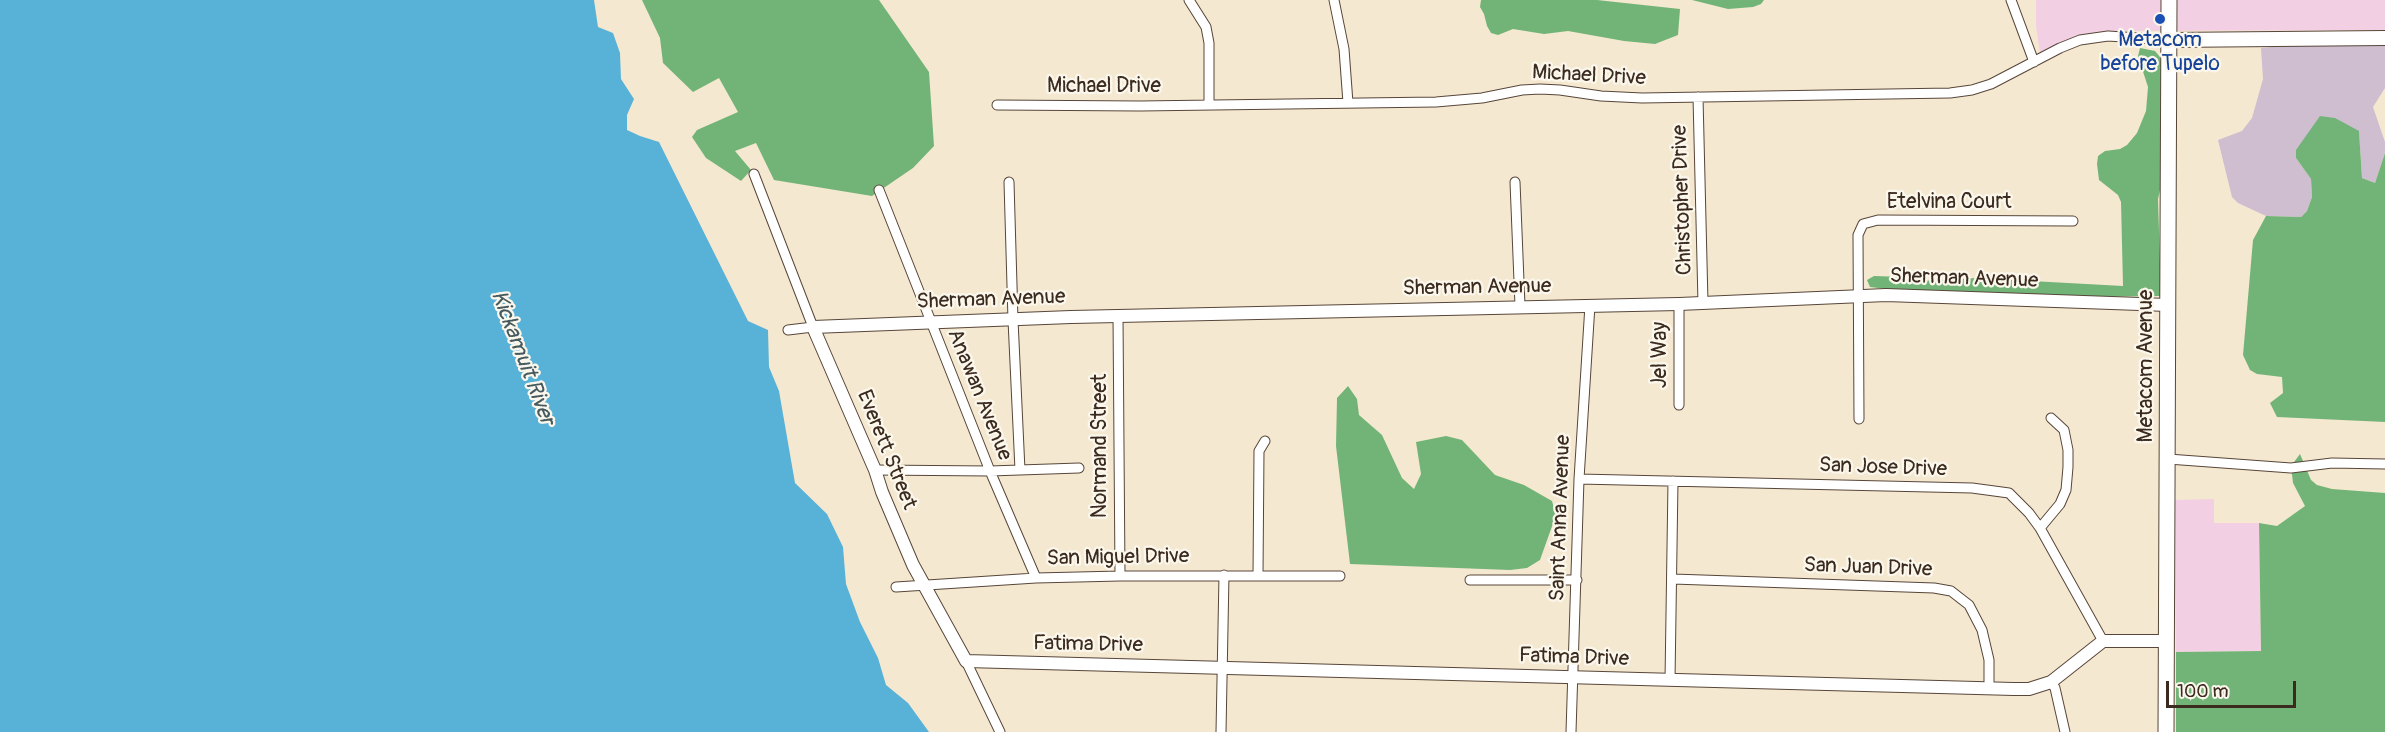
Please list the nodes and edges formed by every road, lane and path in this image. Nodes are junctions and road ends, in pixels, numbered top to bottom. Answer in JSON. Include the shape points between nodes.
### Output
{"nodes":[{"id":1,"x":1189,"y":0,"type":"edge"},
{"id":2,"x":1334,"y":0,"type":"edge"},
{"id":3,"x":2011,"y":0,"type":"edge"},
{"id":4,"x":2169,"y":0,"type":"edge"},
{"id":5,"x":2385,"y":38,"type":"edge"},
{"id":6,"x":2168,"y":40,"type":"junction"},
{"id":7,"x":2034,"y":62,"type":"junction"},
{"id":8,"x":1698,"y":97,"type":"junction"},
{"id":9,"x":1348,"y":102,"type":"junction"},
{"id":10,"x":1209,"y":104,"type":"junction"},
{"id":11,"x":997,"y":105,"type":"dead end"},
{"id":12,"x":754,"y":174,"type":"dead end"},
{"id":13,"x":1010,"y":182,"type":"dead end"},
{"id":14,"x":1515,"y":182,"type":"dead end"},
{"id":15,"x":879,"y":190,"type":"dead end"},
{"id":16,"x":2073,"y":221,"type":"dead end"},
{"id":17,"x":1857,"y":297,"type":"junction"},
{"id":18,"x":1703,"y":303,"type":"junction"},
{"id":19,"x":1679,"y":304,"type":"junction"},
{"id":20,"x":1590,"y":305,"type":"junction"},
{"id":21,"x":2168,"y":305,"type":"junction"},
{"id":22,"x":1520,"y":306,"type":"junction"},
{"id":23,"x":1118,"y":316,"type":"junction"},
{"id":24,"x":1012,"y":320,"type":"junction"},
{"id":25,"x":931,"y":321,"type":"junction"},
{"id":26,"x":813,"y":327,"type":"junction"},
{"id":27,"x":788,"y":330,"type":"dead end"},
{"id":28,"x":1679,"y":405,"type":"dead end"},
{"id":29,"x":2051,"y":418,"type":"dead end"},
{"id":30,"x":1859,"y":419,"type":"dead end"},
{"id":31,"x":1265,"y":441,"type":"dead end"},
{"id":32,"x":2168,"y":459,"type":"junction"},
{"id":33,"x":2385,"y":464,"type":"edge"},
{"id":34,"x":1079,"y":468,"type":"dead end"},
{"id":35,"x":875,"y":470,"type":"junction"},
{"id":36,"x":1020,"y":470,"type":"junction"},
{"id":37,"x":990,"y":471,"type":"junction"},
{"id":38,"x":1580,"y":479,"type":"junction"},
{"id":39,"x":1673,"y":482,"type":"junction"},
{"id":40,"x":2040,"y":528,"type":"junction"},
{"id":41,"x":1224,"y":575,"type":"junction"},
{"id":42,"x":1258,"y":575,"type":"junction"},
{"id":43,"x":1120,"y":576,"type":"junction"},
{"id":44,"x":1340,"y":576,"type":"dead end"},
{"id":45,"x":1036,"y":578,"type":"junction"},
{"id":46,"x":1673,"y":579,"type":"junction"},
{"id":47,"x":1470,"y":580,"type":"dead end"},
{"id":48,"x":1577,"y":580,"type":"junction"},
{"id":49,"x":923,"y":584,"type":"junction"},
{"id":50,"x":896,"y":587,"type":"dead end"},
{"id":51,"x":2103,"y":641,"type":"junction"},
{"id":52,"x":2166,"y":641,"type":"junction"},
{"id":53,"x":966,"y":661,"type":"junction"},
{"id":54,"x":1221,"y":668,"type":"junction"},
{"id":55,"x":1573,"y":677,"type":"junction"},
{"id":56,"x":1670,"y":681,"type":"junction"},
{"id":57,"x":2051,"y":682,"type":"junction"},
{"id":58,"x":1989,"y":689,"type":"junction"},
{"id":59,"x":1000,"y":732,"type":"edge"},
{"id":60,"x":1221,"y":732,"type":"edge"},
{"id":61,"x":1571,"y":732,"type":"edge"},
{"id":62,"x":2065,"y":732,"type":"edge"},
{"id":63,"x":2166,"y":732,"type":"edge"}],
"edges":[{"from":1,"to":10,"type":"street","via":[[1206,27]]},
{"from":2,"to":9,"type":"street","via":[[1344,49]]},
{"from":3,"to":7,"type":"street"},
{"from":4,"to":6,"type":"main road","name":"Metacom Avenue"},
{"from":5,"to":6,"type":"main road"},
{"from":6,"to":7,"type":"street","name":"Michael Drive","via":[[2099,36],[2071,43]]},
{"from":6,"to":21,"type":"main road","name":"Metacom Avenue"},
{"from":7,"to":8,"type":"street","name":"Michael Drive","via":[[1986,86],[1950,93]]},
{"from":8,"to":9,"type":"street","name":"Michael Drive","via":[[1642,98],[1540,89],[1436,102]]},
{"from":8,"to":18,"type":"street","name":"Christopher Drive"},
{"from":9,"to":10,"type":"street","name":"Michael Drive"},
{"from":10,"to":11,"type":"street","name":"Michael Drive"},
{"from":12,"to":26,"type":"street","name":"Everett Street"},
{"from":13,"to":24,"type":"street"},
{"from":14,"to":22,"type":"street"},
{"from":15,"to":25,"type":"street","name":"Anawan Avenue"},
{"from":16,"to":17,"type":"street","name":"Etelvina Court","via":[[1878,220],[1863,224],[1857,235]]},
{"from":17,"to":18,"type":"street","name":"Sherman Avenue"},
{"from":17,"to":21,"type":"street","name":"Sherman Avenue"},
{"from":17,"to":30,"type":"street"},
{"from":18,"to":19,"type":"street","name":"Sherman Avenue"},
{"from":19,"to":20,"type":"street","name":"Sherman Avenue"},
{"from":19,"to":28,"type":"street","name":"Jel Way"},
{"from":20,"to":22,"type":"street","name":"Sherman Avenue"},
{"from":20,"to":38,"type":"street","name":"Saint Anna Avenue"},
{"from":21,"to":32,"type":"main road","name":"Metacom Avenue"},
{"from":22,"to":23,"type":"street","name":"Sherman Avenue"},
{"from":23,"to":24,"type":"street","name":"Sherman Avenue"},
{"from":23,"to":43,"type":"street","name":"Normand Street"},
{"from":24,"to":25,"type":"street","name":"Sherman Avenue"},
{"from":24,"to":36,"type":"street"},
{"from":25,"to":26,"type":"street","name":"Sherman Avenue"},
{"from":25,"to":37,"type":"street","name":"Anawan Avenue"},
{"from":26,"to":27,"type":"street","name":"Sherman Avenue"},
{"from":26,"to":35,"type":"street","name":"Everett Street"},
{"from":29,"to":40,"type":"street","via":[[2064,430],[2068,450],[2066,490]]},
{"from":31,"to":42,"type":"street","via":[[1259,451]]},
{"from":32,"to":33,"type":"street","via":[[2291,468],[2332,463]]},
{"from":32,"to":52,"type":"main road","name":"Metacom Avenue"},
{"from":34,"to":36,"type":"street"},
{"from":35,"to":37,"type":"street"},
{"from":35,"to":49,"type":"street","name":"Everett Street"},
{"from":36,"to":37,"type":"street"},
{"from":37,"to":45,"type":"street","name":"Anawan Avenue"},
{"from":38,"to":39,"type":"street","name":"San Jose Drive"},
{"from":38,"to":48,"type":"street","name":"Saint Anna Avenue"},
{"from":39,"to":40,"type":"street","name":"San Jose Drive","via":[[1972,488],[2009,493]]},
{"from":39,"to":46,"type":"street"},
{"from":40,"to":51,"type":"street","name":"San Jose Drive"},
{"from":41,"to":42,"type":"street","name":"San Miguel Drive"},
{"from":41,"to":43,"type":"street","name":"San Miguel Drive"},
{"from":41,"to":54,"type":"street"},
{"from":42,"to":44,"type":"street","name":"San Miguel Drive"},
{"from":43,"to":45,"type":"street","name":"San Miguel Drive"},
{"from":45,"to":49,"type":"street","name":"San Miguel Drive"},
{"from":46,"to":56,"type":"street"},
{"from":46,"to":58,"type":"street","name":"San Juan Drive","via":[[1951,591],[1969,606],[1982,630],[1989,660]]},
{"from":47,"to":48,"type":"street"},
{"from":48,"to":55,"type":"street","name":"Saint Anna Avenue"},
{"from":49,"to":50,"type":"street","name":"San Miguel Drive"},
{"from":49,"to":53,"type":"street","name":"Everett Street"},
{"from":51,"to":52,"type":"street"},
{"from":51,"to":57,"type":"street","name":"Fatima Drive"},
{"from":52,"to":63,"type":"main road","name":"Metacom Avenue"},
{"from":53,"to":54,"type":"street","name":"Fatima Drive"},
{"from":53,"to":59,"type":"street","name":"Everett Street"},
{"from":54,"to":55,"type":"street","name":"Fatima Drive"},
{"from":54,"to":60,"type":"street"},
{"from":55,"to":56,"type":"street","name":"Fatima Drive"},
{"from":55,"to":61,"type":"street","name":"Saint Anna Avenue"},
{"from":56,"to":58,"type":"street","name":"Fatima Drive"},
{"from":57,"to":58,"type":"street","name":"Fatima Drive","via":[[2029,689]]},
{"from":57,"to":62,"type":"street"}]}
